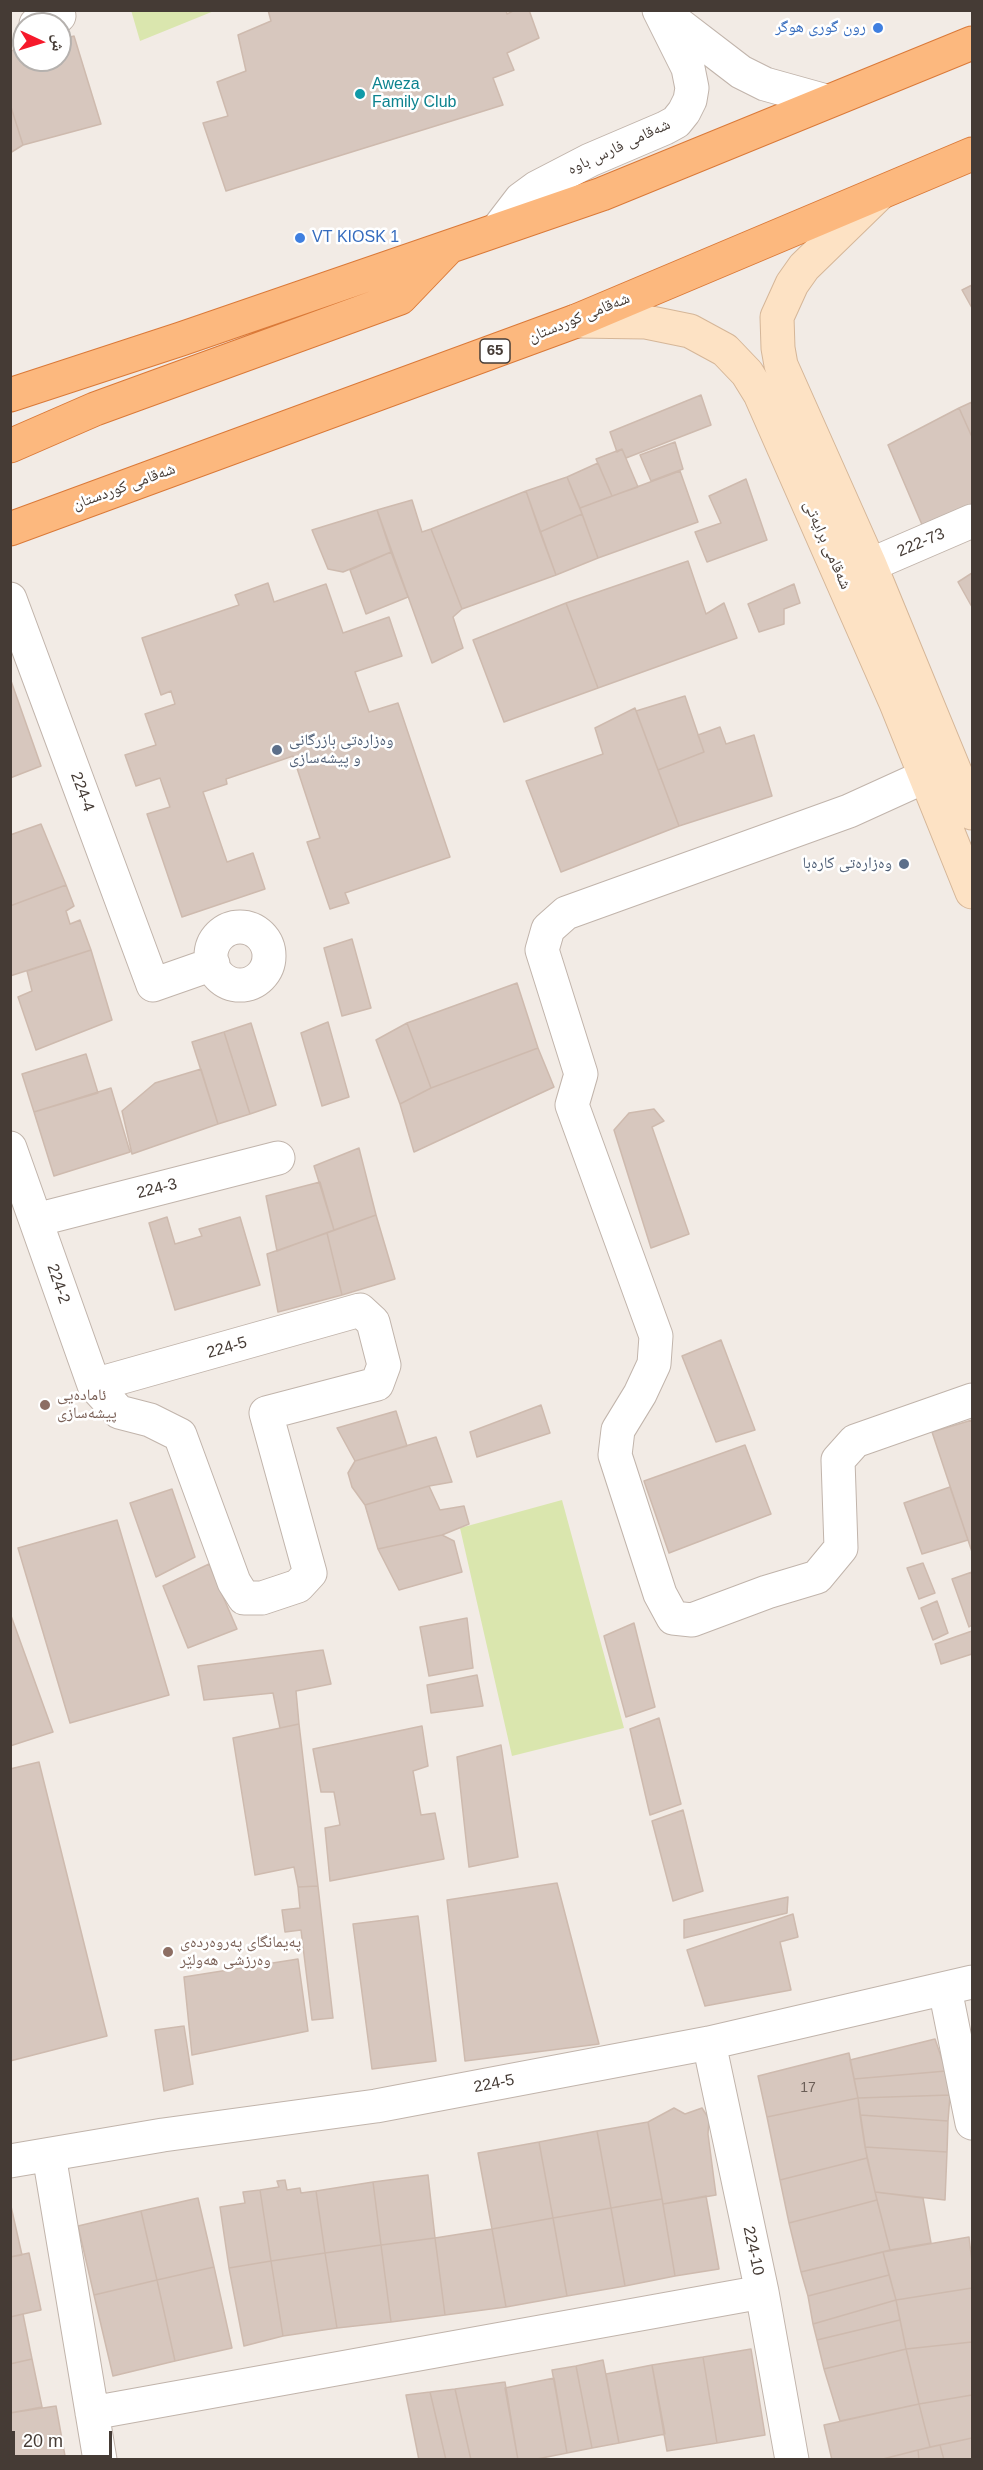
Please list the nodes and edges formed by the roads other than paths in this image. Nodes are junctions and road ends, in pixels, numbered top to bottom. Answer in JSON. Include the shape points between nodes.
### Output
{"nodes":[{"id":1,"x":660,"y":10,"type":"edge"},
{"id":2,"x":972,"y":43,"type":"edge"},
{"id":3,"x":826,"y":101,"type":"junction"},
{"id":4,"x":972,"y":154,"type":"edge"},
{"id":5,"x":879,"y":194,"type":"junction"},
{"id":6,"x":498,"y":229,"type":"junction"},
{"id":7,"x":452,"y":245,"type":"junction"},
{"id":8,"x":576,"y":321,"type":"junction"},
{"id":9,"x":10,"y":395,"type":"edge"},
{"id":10,"x":10,"y":446,"type":"edge"},
{"id":11,"x":972,"y":521,"type":"edge"},
{"id":12,"x":10,"y":529,"type":"edge"},
{"id":13,"x":856,"y":572,"type":"junction"},
{"id":14,"x":10,"y":599,"type":"edge"},
{"id":15,"x":926,"y":776,"type":"junction"},
{"id":16,"x":972,"y":813,"type":"edge"},
{"id":17,"x":972,"y":892,"type":"edge"},
{"id":18,"x":213,"y":964,"type":"dead end"},
{"id":19,"x":10,"y":1148,"type":"edge"},
{"id":20,"x":278,"y":1158,"type":"dead end"},
{"id":21,"x":36,"y":1220,"type":"junction"},
{"id":22,"x":94,"y":1385,"type":"junction"},
{"id":23,"x":972,"y":1400,"type":"edge"},
{"id":24,"x":119,"y":1412,"type":"joint"},
{"id":25,"x":959,"y":1986,"type":"edge"},
{"id":26,"x":709,"y":2043,"type":"junction"},
{"id":27,"x":972,"y":2123,"type":"edge"},
{"id":28,"x":49,"y":2155,"type":"junction"},
{"id":29,"x":10,"y":2161,"type":"edge"},
{"id":30,"x":762,"y":2292,"type":"junction"},
{"id":31,"x":92,"y":2413,"type":"junction"},
{"id":32,"x":100,"y":2460,"type":"edge"},
{"id":33,"x":792,"y":2460,"type":"edge"}],
"edges":[{"from":1,"to":3,"type":"street","name":"شەقامی فارس باوە","via":[[741,72],[765,84]]},
{"from":1,"to":6,"type":"street","name":"شەقامی فارس باوە","via":[[688,68],[692,88],[684,112],[665,129],[590,160],[536,188],[508,213]]},
{"from":2,"to":3,"type":"highway"},
{"from":3,"to":6,"type":"highway","via":[[602,194]]},
{"from":4,"to":5,"type":"highway","name":"شەقامی کوردستان","number":"65"},
{"from":5,"to":8,"type":"highway","name":"شەقامی کوردستان","number":"65"},
{"from":5,"to":13,"type":"main road","name":"شەقامی برایەتی","via":[[804,267],[777,317],[781,365]]},
{"from":6,"to":7,"type":"highway"},
{"from":7,"to":9,"type":"highway"},
{"from":7,"to":10,"type":"highway","via":[[400,298],[95,409]]},
{"from":8,"to":12,"type":"highway","name":"شەقامی کوردستان","number":"65"},
{"from":8,"to":13,"type":"main road","name":"شەقامی برایەتی","via":[[646,322],[690,331],[732,356],[760,394]]},
{"from":11,"to":13,"type":"street","name":"222-73"},
{"from":13,"to":15,"type":"main road","name":"شەقامی برایەتی"},
{"from":13,"to":16,"type":"main road","name":"شەقامی برایەتی"},
{"from":14,"to":18,"type":"street","name":"224-4","via":[[153,985]]},
{"from":15,"to":17,"type":"main road","name":"شەقامی برایەتی"},
{"from":15,"to":23,"type":"street","via":[[849,811],[566,913],[548,929],[542,950],[581,1074],[572,1105],[656,1336],[654,1364],[618,1430],[615,1455],[660,1594],[672,1618],[692,1620],[817,1577],[841,1548],[838,1461],[855,1441]]},
{"from":19,"to":21,"type":"street","name":"224-2"},
{"from":20,"to":21,"type":"street","name":"224-3"},
{"from":21,"to":22,"type":"street","name":"224-2"},
{"from":22,"to":24,"type":"street","name":"224-2"},
{"from":22,"to":24,"type":"street","name":"224-5","via":[[360,1310],[373,1322],[380,1344],[384,1365],[377,1384],[266,1413],[310,1573],[298,1587],[262,1598],[244,1598],[234,1582],[180,1435],[150,1420]]},
{"from":25,"to":26,"type":"street","name":"224-5"},
{"from":25,"to":27,"type":"street"},
{"from":26,"to":28,"type":"street","name":"224-5","via":[[376,2106]]},
{"from":26,"to":30,"type":"street","name":"224-10"},
{"from":28,"to":29,"type":"street","name":"224-5"},
{"from":28,"to":31,"type":"street"},
{"from":30,"to":31,"type":"street"},
{"from":30,"to":33,"type":"street","name":"224-10"},
{"from":31,"to":32,"type":"street"}]}
